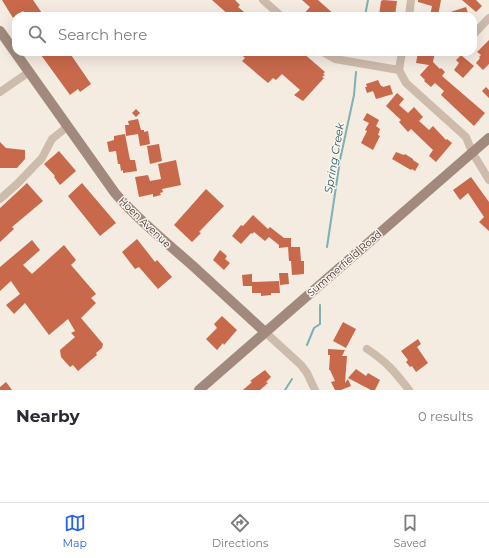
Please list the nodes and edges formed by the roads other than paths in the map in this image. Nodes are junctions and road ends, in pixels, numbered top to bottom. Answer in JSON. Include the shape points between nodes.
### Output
{"nodes":[{"id":1,"x":263,"y":0,"type":"edge"},
{"id":2,"x":411,"y":0,"type":"edge"},
{"id":3,"x":276,"y":12,"type":"edge"},
{"id":4,"x":410,"y":12,"type":"edge"},
{"id":5,"x":489,"y":18,"type":"edge"},
{"id":6,"x":0,"y":31,"type":"edge"},
{"id":7,"x":477,"y":31,"type":"edge"},
{"id":8,"x":12,"y":48,"type":"edge"},
{"id":9,"x":18,"y":56,"type":"edge"},
{"id":10,"x":330,"y":56,"type":"edge"},
{"id":11,"x":401,"y":56,"type":"edge"},
{"id":12,"x":399,"y":70,"type":"junction"},
{"id":13,"x":29,"y":72,"type":"junction"},
{"id":14,"x":0,"y":92,"type":"edge"},
{"id":15,"x":67,"y":127,"type":"junction"},
{"id":16,"x":489,"y":138,"type":"edge"},
{"id":17,"x":472,"y":152,"type":"junction"},
{"id":18,"x":489,"y":180,"type":"edge"},
{"id":19,"x":0,"y":199,"type":"edge"},
{"id":20,"x":266,"y":332,"type":"junction"},
{"id":21,"x":367,"y":349,"type":"dead end"},
{"id":22,"x":200,"y":390,"type":"edge"},
{"id":23,"x":316,"y":390,"type":"edge"},
{"id":24,"x":409,"y":390,"type":"edge"}],
"edges":[{"from":1,"to":3,"type":"street"},
{"from":2,"to":4,"type":"street"},
{"from":5,"to":7,"type":"street"},
{"from":6,"to":8,"type":"street","name":"Hoen Avenue"},
{"from":9,"to":13,"type":"street","name":"Hoen Avenue"},
{"from":10,"to":12,"type":"street"},
{"from":11,"to":12,"type":"street"},
{"from":12,"to":17,"type":"street","via":[[406,83],[466,137]]},
{"from":13,"to":14,"type":"street"},
{"from":13,"to":15,"type":"street","name":"Hoen Avenue"},
{"from":15,"to":19,"type":"street","via":[[52,139],[42,158]]},
{"from":15,"to":20,"type":"street","name":"Hoen Avenue","via":[[126,206]]},
{"from":16,"to":17,"type":"street","name":"Summerfield Road"},
{"from":17,"to":18,"type":"street"},
{"from":17,"to":20,"type":"street","name":"Summerfield Road"},
{"from":20,"to":22,"type":"street","name":"Summerfield Road"},
{"from":20,"to":23,"type":"street","name":"Hoen Avenue","via":[[301,365]]},
{"from":21,"to":24,"type":"street","via":[[383,360]]}]}
